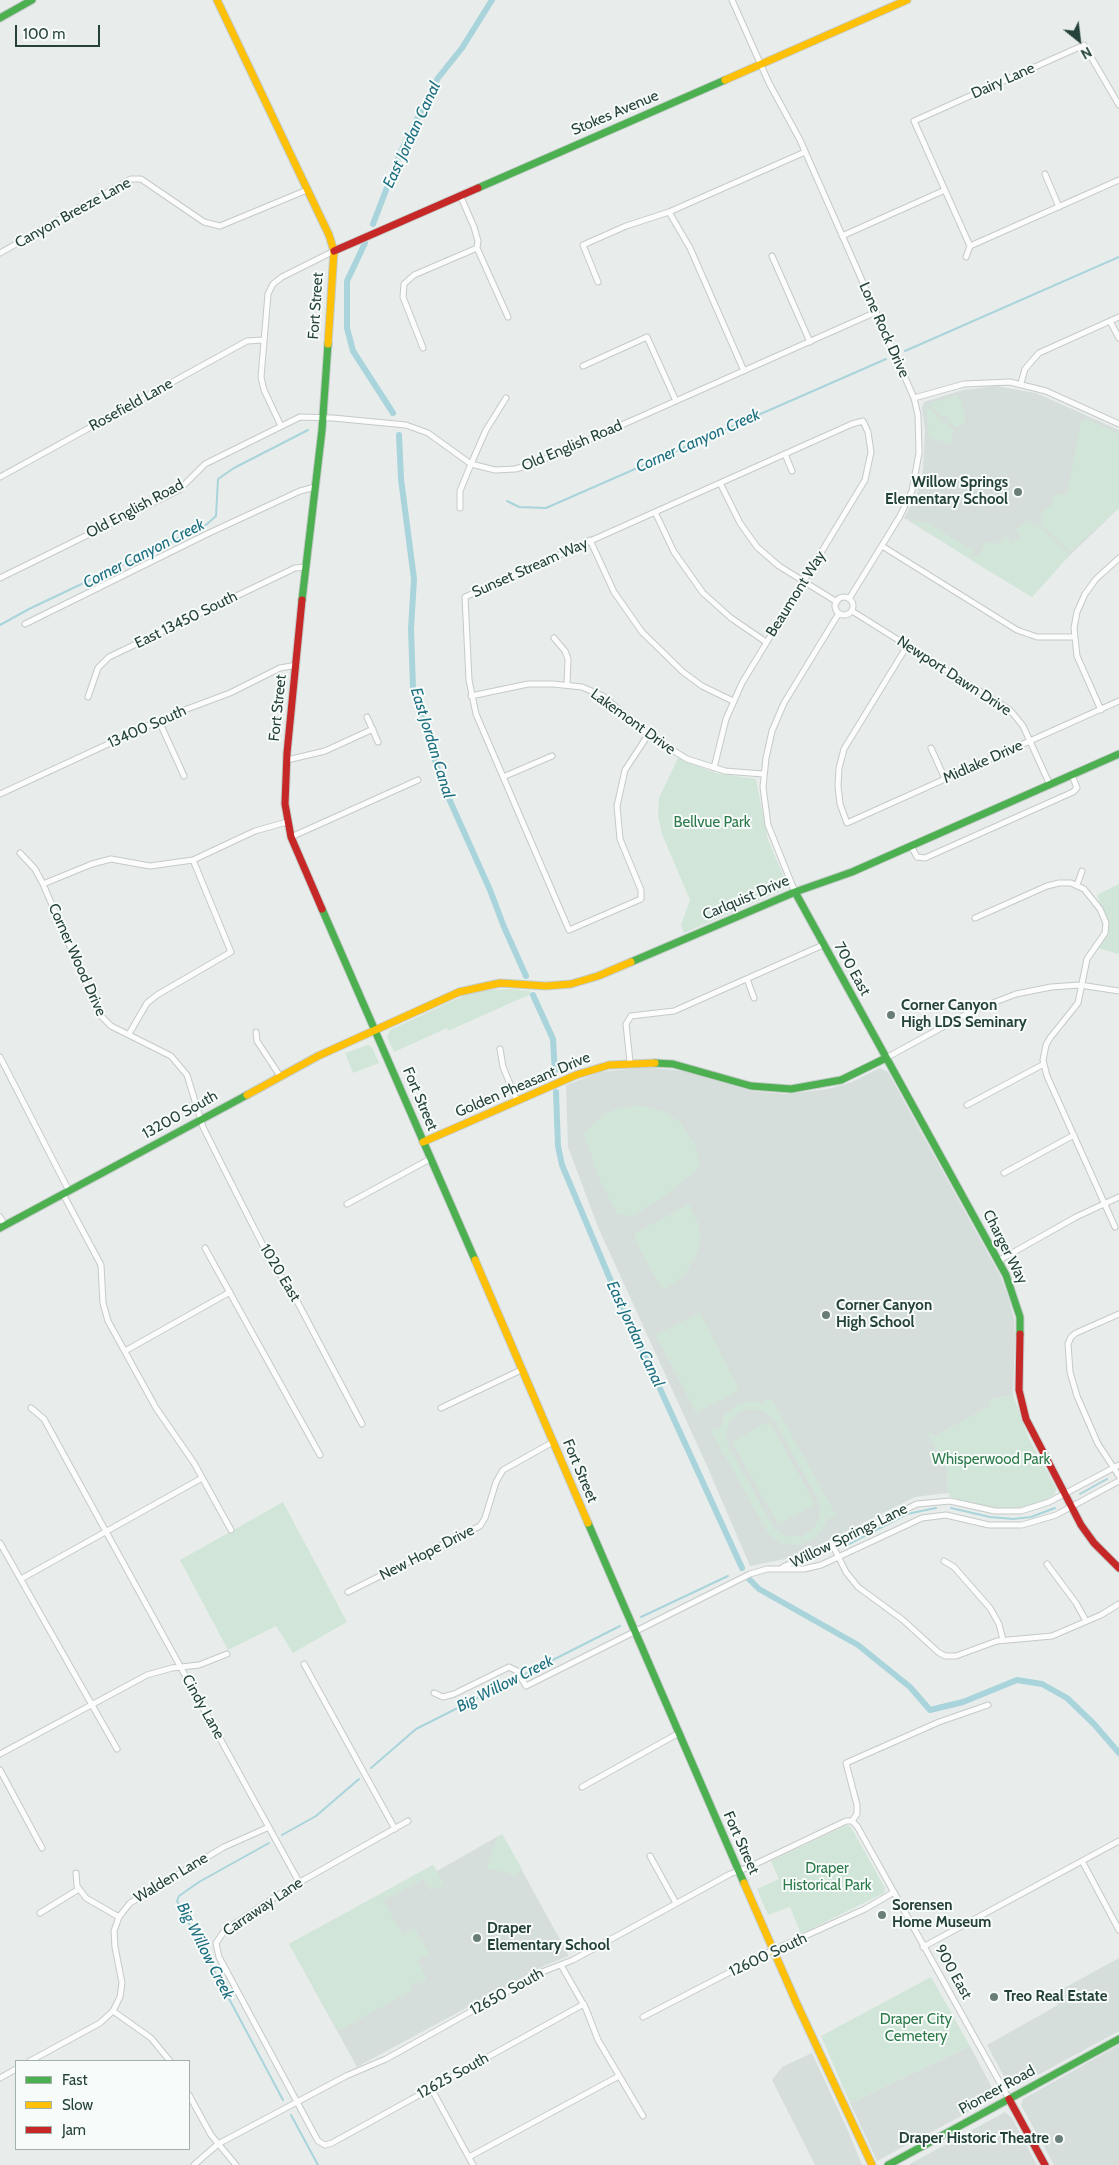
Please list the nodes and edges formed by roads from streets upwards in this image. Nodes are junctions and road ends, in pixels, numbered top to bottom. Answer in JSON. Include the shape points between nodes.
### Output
{"nodes":[{"id":1,"x":32,"y":0,"type":"edge"},
{"id":2,"x":217,"y":0,"type":"edge"},
{"id":3,"x":732,"y":0,"type":"edge"},
{"id":4,"x":907,"y":0,"type":"edge"},
{"id":5,"x":0,"y":18,"type":"edge"},
{"id":6,"x":760,"y":64,"type":"junction"},
{"id":7,"x":1119,"y":105,"type":"edge"},
{"id":8,"x":805,"y":152,"type":"junction"},
{"id":9,"x":1045,"y":174,"type":"dead end"},
{"id":10,"x":1119,"y":180,"type":"edge"},
{"id":11,"x":307,"y":190,"type":"junction"},
{"id":12,"x":945,"y":190,"type":"junction"},
{"id":13,"x":460,"y":195,"type":"junction"},
{"id":14,"x":1059,"y":207,"type":"junction"},
{"id":15,"x":669,"y":212,"type":"junction"},
{"id":16,"x":842,"y":236,"type":"junction"},
{"id":17,"x":970,"y":246,"type":"junction"},
{"id":18,"x":477,"y":248,"type":"junction"},
{"id":19,"x":334,"y":251,"type":"junction"},
{"id":20,"x":0,"y":253,"type":"edge"},
{"id":21,"x":772,"y":256,"type":"dead end"},
{"id":22,"x":966,"y":257,"type":"dead end"},
{"id":23,"x":598,"y":282,"type":"dead end"},
{"id":24,"x":876,"y":312,"type":"junction"},
{"id":25,"x":508,"y":317,"type":"dead end"},
{"id":26,"x":1119,"y":317,"type":"edge"},
{"id":27,"x":1110,"y":321,"type":"junction"},
{"id":28,"x":1119,"y":338,"type":"edge"},
{"id":29,"x":263,"y":340,"type":"junction"},
{"id":30,"x":810,"y":342,"type":"junction"},
{"id":31,"x":423,"y":348,"type":"dead end"},
{"id":32,"x":583,"y":366,"type":"dead end"},
{"id":33,"x":744,"y":371,"type":"junction"},
{"id":34,"x":1021,"y":384,"type":"junction"},
{"id":35,"x":506,"y":398,"type":"dead end"},
{"id":36,"x":914,"y":398,"type":"junction"},
{"id":37,"x":676,"y":401,"type":"junction"},
{"id":38,"x":323,"y":417,"type":"junction"},
{"id":39,"x":862,"y":421,"type":"joint"},
{"id":40,"x":1119,"y":424,"type":"edge"},
{"id":41,"x":282,"y":426,"type":"junction"},
{"id":42,"x":784,"y":454,"type":"junction"},
{"id":43,"x":471,"y":464,"type":"junction"},
{"id":44,"x":792,"y":471,"type":"dead end"},
{"id":45,"x":0,"y":477,"type":"edge"},
{"id":46,"x":720,"y":483,"type":"junction"},
{"id":47,"x":315,"y":487,"type":"junction"},
{"id":48,"x":460,"y":508,"type":"dead end"},
{"id":49,"x":655,"y":512,"type":"junction"},
{"id":50,"x":590,"y":540,"type":"junction"},
{"id":51,"x":882,"y":546,"type":"junction"},
{"id":52,"x":1118,"y":561,"type":"edge"},
{"id":53,"x":306,"y":567,"type":"junction"},
{"id":54,"x":0,"y":578,"type":"edge"},
{"id":55,"x":803,"y":581,"type":"junction"},
{"id":56,"x":849,"y":599,"type":"junction"},
{"id":57,"x":837,"y":602,"type":"junction"},
{"id":58,"x":852,"y":611,"type":"junction"},
{"id":59,"x":839,"y":614,"type":"junction"},
{"id":60,"x":25,"y":624,"type":"dead end"},
{"id":61,"x":1074,"y":637,"type":"junction"},
{"id":62,"x":554,"y":638,"type":"dead end"},
{"id":63,"x":766,"y":642,"type":"junction"},
{"id":64,"x":907,"y":646,"type":"junction"},
{"id":65,"x":297,"y":665,"type":"junction"},
{"id":66,"x":568,"y":685,"type":"junction"},
{"id":67,"x":471,"y":696,"type":"junction"},
{"id":68,"x":88,"y":697,"type":"dead end"},
{"id":69,"x":733,"y":701,"type":"junction"},
{"id":70,"x":1119,"y":701,"type":"edge"},
{"id":71,"x":1101,"y":710,"type":"junction"},
{"id":72,"x":367,"y":717,"type":"dead end"},
{"id":73,"x":159,"y":721,"type":"junction"},
{"id":74,"x":372,"y":729,"type":"junction"},
{"id":75,"x":648,"y":735,"type":"junction"},
{"id":76,"x":378,"y":742,"type":"dead end"},
{"id":77,"x":1030,"y":742,"type":"junction"},
{"id":78,"x":932,"y":748,"type":"dead end"},
{"id":79,"x":1119,"y":754,"type":"edge"},
{"id":80,"x":552,"y":756,"type":"dead end"},
{"id":81,"x":287,"y":760,"type":"junction"},
{"id":82,"x":714,"y":768,"type":"junction"},
{"id":83,"x":763,"y":774,"type":"junction"},
{"id":84,"x":1072,"y":775,"type":"junction"},
{"id":85,"x":184,"y":776,"type":"dead end"},
{"id":86,"x":503,"y":777,"type":"junction"},
{"id":87,"x":945,"y":779,"type":"junction"},
{"id":88,"x":418,"y":780,"type":"dead end"},
{"id":89,"x":1050,"y":785,"type":"junction"},
{"id":90,"x":0,"y":794,"type":"edge"},
{"id":91,"x":287,"y":822,"type":"junction"},
{"id":92,"x":291,"y":837,"type":"junction"},
{"id":93,"x":912,"y":846,"type":"junction"},
{"id":94,"x":20,"y":853,"type":"dead end"},
{"id":95,"x":193,"y":860,"type":"junction"},
{"id":96,"x":1082,"y":871,"type":"dead end"},
{"id":97,"x":44,"y":884,"type":"junction"},
{"id":98,"x":1077,"y":885,"type":"junction"},
{"id":99,"x":795,"y":892,"type":"junction"},
{"id":100,"x":975,"y":918,"type":"dead end"},
{"id":101,"x":823,"y":945,"type":"junction"},
{"id":102,"x":747,"y":979,"type":"junction"},
{"id":103,"x":1080,"y":986,"type":"junction"},
{"id":104,"x":1119,"y":991,"type":"edge"},
{"id":105,"x":754,"y":998,"type":"dead end"},
{"id":106,"x":375,"y":1029,"type":"junction"},
{"id":107,"x":256,"y":1032,"type":"dead end"},
{"id":108,"x":129,"y":1034,"type":"junction"},
{"id":109,"x":500,"y":1050,"type":"dead end"},
{"id":110,"x":0,"y":1057,"type":"edge"},
{"id":111,"x":886,"y":1058,"type":"junction"},
{"id":112,"x":630,"y":1062,"type":"junction"},
{"id":113,"x":1044,"y":1064,"type":"junction"},
{"id":114,"x":280,"y":1076,"type":"junction"},
{"id":115,"x":517,"y":1101,"type":"junction"},
{"id":116,"x":967,"y":1105,"type":"dead end"},
{"id":117,"x":201,"y":1119,"type":"junction"},
{"id":118,"x":1074,"y":1135,"type":"junction"},
{"id":119,"x":424,"y":1142,"type":"junction"},
{"id":120,"x":430,"y":1159,"type":"junction"},
{"id":121,"x":1004,"y":1173,"type":"dead end"},
{"id":122,"x":66,"y":1192,"type":"junction"},
{"id":123,"x":1119,"y":1197,"type":"edge"},
{"id":124,"x":1104,"y":1203,"type":"junction"},
{"id":125,"x":347,"y":1204,"type":"dead end"},
{"id":126,"x":0,"y":1217,"type":"edge"},
{"id":127,"x":2,"y":1227,"type":"edge"},
{"id":128,"x":1115,"y":1227,"type":"dead end"},
{"id":129,"x":206,"y":1248,"type":"dead end"},
{"id":130,"x":998,"y":1261,"type":"junction"},
{"id":131,"x":230,"y":1292,"type":"junction"},
{"id":132,"x":1119,"y":1314,"type":"edge"},
{"id":133,"x":125,"y":1351,"type":"junction"},
{"id":134,"x":522,"y":1370,"type":"junction"},
{"id":135,"x":31,"y":1408,"type":"dead end"},
{"id":136,"x":441,"y":1408,"type":"dead end"},
{"id":137,"x":362,"y":1424,"type":"dead end"},
{"id":138,"x":553,"y":1442,"type":"junction"},
{"id":139,"x":320,"y":1455,"type":"dead end"},
{"id":140,"x":1119,"y":1465,"type":"edge"},
{"id":141,"x":1112,"y":1468,"type":"junction"},
{"id":142,"x":1119,"y":1476,"type":"edge"},
{"id":143,"x":202,"y":1478,"type":"junction"},
{"id":144,"x":1119,"y":1481,"type":"edge"},
{"id":145,"x":1064,"y":1494,"type":"junction"},
{"id":146,"x":1071,"y":1507,"type":"junction"},
{"id":147,"x":231,"y":1530,"type":"dead end"},
{"id":148,"x":106,"y":1532,"type":"junction"},
{"id":149,"x":0,"y":1543,"type":"edge"},
{"id":150,"x":832,"y":1544,"type":"junction"},
{"id":151,"x":838,"y":1558,"type":"junction"},
{"id":152,"x":944,"y":1561,"type":"dead end"},
{"id":153,"x":1047,"y":1564,"type":"dead end"},
{"id":154,"x":777,"y":1568,"type":"junction"},
{"id":155,"x":1119,"y":1568,"type":"edge"},
{"id":156,"x":21,"y":1579,"type":"junction"},
{"id":157,"x":348,"y":1592,"type":"dead end"},
{"id":158,"x":1119,"y":1604,"type":"edge"},
{"id":159,"x":1086,"y":1621,"type":"junction"},
{"id":160,"x":634,"y":1632,"type":"junction"},
{"id":161,"x":1003,"y":1640,"type":"junction"},
{"id":162,"x":228,"y":1654,"type":"dead end"},
{"id":163,"x":304,"y":1664,"type":"dead end"},
{"id":164,"x":181,"y":1667,"type":"junction"},
{"id":165,"x":434,"y":1693,"type":"dead end"},
{"id":166,"x":91,"y":1705,"type":"junction"},
{"id":167,"x":988,"y":1705,"type":"dead end"},
{"id":168,"x":679,"y":1733,"type":"junction"},
{"id":169,"x":117,"y":1749,"type":"dead end"},
{"id":170,"x":0,"y":1754,"type":"edge"},
{"id":171,"x":0,"y":1770,"type":"edge"},
{"id":172,"x":582,"y":1787,"type":"dead end"},
{"id":173,"x":408,"y":1821,"type":"dead end"},
{"id":174,"x":852,"y":1821,"type":"junction"},
{"id":175,"x":269,"y":1827,"type":"junction"},
{"id":176,"x":395,"y":1829,"type":"junction"},
{"id":177,"x":1119,"y":1841,"type":"edge"},
{"id":178,"x":42,"y":1848,"type":"dead end"},
{"id":179,"x":650,"y":1856,"type":"dead end"},
{"id":180,"x":1082,"y":1861,"type":"junction"},
{"id":181,"x":738,"y":1870,"type":"junction"},
{"id":182,"x":76,"y":1872,"type":"dead end"},
{"id":183,"x":299,"y":1882,"type":"junction"},
{"id":184,"x":79,"y":1890,"type":"junction"},
{"id":185,"x":894,"y":1892,"type":"junction"},
{"id":186,"x":676,"y":1903,"type":"junction"},
{"id":187,"x":40,"y":1913,"type":"dead end"},
{"id":188,"x":119,"y":1917,"type":"junction"},
{"id":189,"x":1119,"y":1930,"type":"edge"},
{"id":190,"x":923,"y":1947,"type":"junction"},
{"id":191,"x":774,"y":1951,"type":"junction"},
{"id":192,"x":561,"y":1965,"type":"junction"},
{"id":193,"x":584,"y":2004,"type":"junction"},
{"id":194,"x":113,"y":2011,"type":"junction"},
{"id":195,"x":643,"y":2017,"type":"dead end"},
{"id":196,"x":1119,"y":2039,"type":"edge"},
{"id":197,"x":32,"y":2060,"type":"edge"},
{"id":198,"x":169,"y":2060,"type":"edge"},
{"id":199,"x":15,"y":2070,"type":"edge"},
{"id":200,"x":619,"y":2076,"type":"junction"},
{"id":201,"x":0,"y":2078,"type":"edge"},
{"id":202,"x":431,"y":2088,"type":"junction"},
{"id":203,"x":190,"y":2097,"type":"edge"},
{"id":204,"x":1009,"y":2099,"type":"junction"},
{"id":205,"x":297,"y":2102,"type":"junction"},
{"id":206,"x":642,"y":2116,"type":"dead end"},
{"id":207,"x":218,"y":2144,"type":"junction"},
{"id":208,"x":323,"y":2144,"type":"joint"},
{"id":209,"x":469,"y":2157,"type":"junction"},
{"id":210,"x":194,"y":2165,"type":"edge"},
{"id":211,"x":236,"y":2165,"type":"edge"},
{"id":212,"x":474,"y":2165,"type":"edge"},
{"id":213,"x":872,"y":2165,"type":"edge"},
{"id":214,"x":888,"y":2165,"type":"edge"},
{"id":215,"x":1045,"y":2165,"type":"edge"}],
"edges":[{"from":1,"to":5,"type":"street"},
{"from":2,"to":11,"type":"street","name":"Fort Street"},
{"from":3,"to":6,"type":"street","name":"Lone Rock Drive"},
{"from":4,"to":6,"type":"street","name":"Stokes Avenue"},
{"from":6,"to":8,"type":"street","name":"Lone Rock Drive"},
{"from":6,"to":13,"type":"street","name":"Stokes Avenue"},
{"from":7,"to":12,"type":"street","name":"Dairy Lane","via":[[1084,45],[914,121]]},
{"from":8,"to":15,"type":"street"},
{"from":8,"to":16,"type":"street","name":"Lone Rock Drive"},
{"from":9,"to":14,"type":"street"},
{"from":10,"to":14,"type":"street"},
{"from":11,"to":19,"type":"street","name":"Fort Street"},
{"from":11,"to":20,"type":"street","name":"Canyon Breeze Lane","via":[[220,226],[204,222],[141,179],[131,179]]},
{"from":12,"to":16,"type":"street"},
{"from":12,"to":17,"type":"street"},
{"from":13,"to":18,"type":"street","via":[[474,226]]},
{"from":13,"to":19,"type":"street","name":"Stokes Avenue"},
{"from":14,"to":17,"type":"street"},
{"from":15,"to":23,"type":"street","via":[[626,226],[583,246]]},
{"from":15,"to":33,"type":"street","via":[[690,248]]},
{"from":16,"to":24,"type":"street","name":"Lone Rock Drive"},
{"from":17,"to":22,"type":"street"},
{"from":18,"to":25,"type":"street"},
{"from":18,"to":31,"type":"street","via":[[414,274],[404,284],[404,300]]},
{"from":19,"to":29,"type":"street","via":[[273,284],[268,294]]},
{"from":19,"to":38,"type":"street","name":"Fort Street"},
{"from":21,"to":30,"type":"street"},
{"from":24,"to":30,"type":"street","name":"Old English Road"},
{"from":24,"to":36,"type":"street","name":"Lone Rock Drive"},
{"from":26,"to":27,"type":"street"},
{"from":27,"to":28,"type":"street"},
{"from":27,"to":34,"type":"street","via":[[1039,353],[1025,369]]},
{"from":29,"to":41,"type":"street","via":[[261,377]]},
{"from":29,"to":45,"type":"street","name":"Rosefield Lane","via":[[247,342]]},
{"from":30,"to":33,"type":"street","name":"Old English Road"},
{"from":32,"to":37,"type":"street","via":[[647,337]]},
{"from":33,"to":37,"type":"street","name":"Old English Road"},
{"from":34,"to":36,"type":"street","via":[[992,381],[964,384]]},
{"from":34,"to":40,"type":"street","via":[[1053,394]]},
{"from":35,"to":43,"type":"street","via":[[486,430]]},
{"from":36,"to":51,"type":"street","name":"Lone Rock Drive","via":[[920,435],[917,472],[909,500]]},
{"from":37,"to":43,"type":"street","name":"Old English Road","via":[[522,468],[495,470]]},
{"from":38,"to":41,"type":"street","name":"Old English Road","via":[[300,417]]},
{"from":38,"to":43,"type":"street","name":"Old English Road","via":[[414,428],[434,437]]},
{"from":38,"to":47,"type":"street","name":"Fort Street"},
{"from":39,"to":42,"type":"street","name":"Sunset Stream Way"},
{"from":39,"to":55,"type":"street","name":"Beaumont Way","via":[[868,432],[870,452],[865,480]]},
{"from":41,"to":54,"type":"street","name":"Old English Road","via":[[205,464],[179,490]]},
{"from":42,"to":44,"type":"street"},
{"from":42,"to":46,"type":"street","name":"Sunset Stream Way"},
{"from":43,"to":48,"type":"street","via":[[460,491]]},
{"from":46,"to":49,"type":"street","name":"Sunset Stream Way"},
{"from":46,"to":55,"type":"street","via":[[734,514],[751,540],[772,560]]},
{"from":47,"to":53,"type":"street","name":"Fort Street"},
{"from":47,"to":60,"type":"street","via":[[207,534]]},
{"from":49,"to":50,"type":"street","name":"Sunset Stream Way"},
{"from":49,"to":63,"type":"street","via":[[674,552],[699,588],[731,618]]},
{"from":50,"to":67,"type":"street","name":"Sunset Stream Way","via":[[465,597]]},
{"from":50,"to":69,"type":"street","via":[[614,592],[642,632],[683,672],[702,686]]},
{"from":51,"to":56,"type":"street","name":"Lone Rock Drive"},
{"from":51,"to":61,"type":"street","via":[[1017,630],[1037,637]]},
{"from":52,"to":61,"type":"street","via":[[1096,579],[1085,594],[1077,612]]},
{"from":53,"to":65,"type":"street","name":"Fort Street"},
{"from":53,"to":68,"type":"street","name":"East 13450 South","via":[[293,569],[109,658],[98,668]]},
{"from":55,"to":57,"type":"street"},
{"from":55,"to":63,"type":"street","name":"Beaumont Way"},
{"from":56,"to":57,"type":"street"},
{"from":56,"to":58,"type":"street","via":[[853,604]]},
{"from":57,"to":59,"type":"street"},
{"from":58,"to":59,"type":"street","via":[[846,615]]},
{"from":58,"to":64,"type":"street","name":"Newport Dawn Drive"},
{"from":59,"to":83,"type":"street","via":[[781,710]]},
{"from":61,"to":71,"type":"street","via":[[1080,664]]},
{"from":62,"to":66,"type":"street","via":[[568,659]]},
{"from":63,"to":69,"type":"street","name":"Beaumont Way"},
{"from":64,"to":77,"type":"street","name":"Newport Dawn Drive","via":[[1010,710]]},
{"from":64,"to":87,"type":"street","name":"Midlake Drive","via":[[844,750],[839,768],[840,804],[847,823]]},
{"from":65,"to":73,"type":"street","name":"13400 South","via":[[280,668],[230,693]]},
{"from":65,"to":81,"type":"street","name":"Fort Street"},
{"from":66,"to":67,"type":"street","name":"Lakemont Drive","via":[[528,684]]},
{"from":66,"to":75,"type":"street","name":"Lakemont Drive","via":[[602,696]]},
{"from":67,"to":86,"type":"street","name":"Sunset Stream Way"},
{"from":69,"to":82,"type":"street","name":"Beaumont Way"},
{"from":70,"to":71,"type":"street","name":"Midlake Drive"},
{"from":71,"to":77,"type":"street","name":"Midlake Drive"},
{"from":72,"to":74,"type":"street"},
{"from":73,"to":85,"type":"street"},
{"from":73,"to":90,"type":"street","name":"13400 South"},
{"from":74,"to":76,"type":"street"},
{"from":74,"to":81,"type":"street","via":[[325,751]]},
{"from":75,"to":82,"type":"street","name":"Lakemont Drive","via":[[677,754]]},
{"from":75,"to":86,"type":"street","name":"Sunset Stream Way","via":[[625,770],[617,806],[620,839],[642,899],[569,930]]},
{"from":77,"to":87,"type":"street","name":"Midlake Drive"},
{"from":77,"to":89,"type":"street","name":"Newport Dawn Drive"},
{"from":78,"to":87,"type":"street"},
{"from":79,"to":84,"type":"street","name":"Carlquist Drive"},
{"from":80,"to":86,"type":"street"},
{"from":81,"to":91,"type":"street","name":"Fort Street"},
{"from":82,"to":83,"type":"street","name":"Lakemont Drive"},
{"from":83,"to":99,"type":"street","via":[[768,825]]},
{"from":84,"to":89,"type":"street","name":"Carlquist Drive"},
{"from":84,"to":93,"type":"street","via":[[1077,788],[1073,792],[925,858],[916,857]]},
{"from":88,"to":92,"type":"street"},
{"from":89,"to":93,"type":"street","name":"Carlquist Drive"},
{"from":91,"to":92,"type":"street","name":"Fort Street"},
{"from":91,"to":95,"type":"street","via":[[255,831]]},
{"from":92,"to":106,"type":"street","name":"Fort Street"},
{"from":93,"to":99,"type":"street","name":"Carlquist Drive","via":[[844,876]]},
{"from":94,"to":97,"type":"street","name":"Corner Wood Drive"},
{"from":95,"to":97,"type":"street","via":[[150,866],[111,859]]},
{"from":95,"to":108,"type":"street","via":[[231,952],[147,1003]]},
{"from":96,"to":98,"type":"street"},
{"from":97,"to":108,"type":"street","name":"Corner Wood Drive","via":[[99,1014],[111,1026]]},
{"from":98,"to":100,"type":"street","via":[[1053,884]]},
{"from":98,"to":103,"type":"street","via":[[1094,898],[1106,923],[1103,936],[1086,959]]},
{"from":99,"to":101,"type":"street","name":"700 East"},
{"from":99,"to":106,"type":"street","name":"Carlquist Drive","via":[[584,981],[559,986],[500,983],[472,987]]},
{"from":101,"to":102,"type":"street"},
{"from":101,"to":111,"type":"street","name":"700 East"},
{"from":102,"to":105,"type":"street"},
{"from":102,"to":112,"type":"street","via":[[668,1013],[641,1014],[630,1018],[626,1024]]},
{"from":103,"to":104,"type":"street","name":"Golden Pheasant Drive"},
{"from":103,"to":111,"type":"street","name":"Golden Pheasant Drive","via":[[1033,989],[993,1001]]},
{"from":103,"to":113,"type":"street","via":[[1078,1003],[1046,1045]]},
{"from":106,"to":114,"type":"street","name":"13200 South"},
{"from":106,"to":119,"type":"street","name":"Fort Street"},
{"from":107,"to":114,"type":"street","via":[[257,1041]]},
{"from":108,"to":117,"type":"street","name":"Corner Wood Drive","via":[[171,1056],[182,1066]]},
{"from":109,"to":115,"type":"street","via":[[503,1067]]},
{"from":110,"to":122,"type":"street"},
{"from":111,"to":112,"type":"street","name":"Golden Pheasant Drive","via":[[832,1082],[781,1089],[740,1084],[681,1065]]},
{"from":111,"to":130,"type":"street","name":"Charger Way"},
{"from":112,"to":115,"type":"street","name":"Golden Pheasant Drive","via":[[584,1072]]},
{"from":113,"to":116,"type":"street"},
{"from":113,"to":118,"type":"street"},
{"from":114,"to":117,"type":"street","name":"13200 South"},
{"from":115,"to":119,"type":"street","name":"Golden Pheasant Drive"},
{"from":117,"to":122,"type":"street","name":"13200 South"},
{"from":117,"to":137,"type":"street","name":"1020 East","via":[[274,1267],[289,1286]]},
{"from":118,"to":121,"type":"street"},
{"from":118,"to":124,"type":"street"},
{"from":119,"to":120,"type":"street","name":"Fort Street"},
{"from":120,"to":125,"type":"street"},
{"from":120,"to":134,"type":"street","name":"Fort Street"},
{"from":122,"to":127,"type":"street","name":"13200 South"},
{"from":122,"to":133,"type":"street","via":[[98,1259],[104,1309]]},
{"from":123,"to":124,"type":"street"},
{"from":124,"to":128,"type":"street"},
{"from":124,"to":130,"type":"street"},
{"from":126,"to":127,"type":"street"},
{"from":129,"to":131,"type":"street"},
{"from":130,"to":145,"type":"street","name":"Charger Way","via":[[1014,1293],[1020,1317],[1019,1390],[1024,1411]]},
{"from":131,"to":133,"type":"street"},
{"from":131,"to":139,"type":"street"},
{"from":132,"to":141,"type":"street","via":[[1076,1333],[1068,1344],[1073,1384],[1098,1444]]},
{"from":133,"to":143,"type":"street"},
{"from":134,"to":136,"type":"street"},
{"from":134,"to":138,"type":"street","name":"Fort Street"},
{"from":135,"to":148,"type":"street","name":"Cindy Lane","via":[[44,1419]]},
{"from":138,"to":157,"type":"street","name":"New Hope Drive","via":[[503,1470],[496,1482],[486,1518],[480,1526]]},
{"from":138,"to":160,"type":"street","name":"Fort Street"},
{"from":140,"to":141,"type":"street","name":"Willow Springs Lane"},
{"from":141,"to":142,"type":"street"},
{"from":141,"to":145,"type":"street","name":"Willow Springs Lane"},
{"from":143,"to":147,"type":"street"},
{"from":143,"to":148,"type":"street"},
{"from":144,"to":146,"type":"street","name":"Willow Springs Lane"},
{"from":145,"to":146,"type":"street","name":"Charger Way"},
{"from":145,"to":150,"type":"street","name":"Willow Springs Lane","via":[[1036,1507],[1012,1511],[987,1510],[950,1500],[925,1502],[900,1510]]},
{"from":146,"to":151,"type":"street","name":"Willow Springs Lane","via":[[1042,1521],[1014,1526],[989,1525],[946,1515],[922,1518]]},
{"from":146,"to":155,"type":"street","name":"Charger Way","via":[[1094,1543]]},
{"from":148,"to":156,"type":"street"},
{"from":148,"to":164,"type":"street","name":"Cindy Lane"},
{"from":149,"to":156,"type":"street"},
{"from":150,"to":151,"type":"street"},
{"from":150,"to":154,"type":"street","name":"Willow Springs Lane"},
{"from":151,"to":154,"type":"street","name":"Willow Springs Lane","via":[[804,1569]]},
{"from":151,"to":161,"type":"street","via":[[858,1587],[942,1654],[956,1656]]},
{"from":152,"to":161,"type":"street","via":[[954,1567],[990,1608]]},
{"from":153,"to":159,"type":"street"},
{"from":154,"to":160,"type":"street","name":"Willow Springs Lane","via":[[750,1574]]},
{"from":156,"to":166,"type":"street"},
{"from":158,"to":159,"type":"street"},
{"from":159,"to":161,"type":"street","via":[[1052,1636]]},
{"from":160,"to":165,"type":"street","via":[[525,1685],[518,1672],[506,1668],[454,1694],[443,1697]]},
{"from":160,"to":168,"type":"street","name":"Fort Street"},
{"from":162,"to":164,"type":"street","via":[[209,1663]]},
{"from":163,"to":176,"type":"street"},
{"from":164,"to":166,"type":"street","via":[[147,1675]]},
{"from":164,"to":175,"type":"street","name":"Cindy Lane"},
{"from":166,"to":169,"type":"street"},
{"from":166,"to":170,"type":"street"},
{"from":167,"to":174,"type":"street","via":[[939,1722],[846,1763],[857,1805]]},
{"from":168,"to":172,"type":"street"},
{"from":168,"to":181,"type":"street","name":"Fort Street"},
{"from":171,"to":178,"type":"street"},
{"from":173,"to":176,"type":"street","name":"Carraway Lane"},
{"from":174,"to":181,"type":"street","name":"12650 South","via":[[843,1822]]},
{"from":174,"to":185,"type":"street","name":"900 East"},
{"from":175,"to":183,"type":"street","name":"Cindy Lane"},
{"from":175,"to":188,"type":"street","name":"Walden Lane","via":[[224,1847],[143,1893]]},
{"from":176,"to":183,"type":"street","name":"Carraway Lane"},
{"from":177,"to":180,"type":"street"},
{"from":179,"to":186,"type":"street"},
{"from":180,"to":189,"type":"street"},
{"from":180,"to":190,"type":"street"},
{"from":181,"to":186,"type":"street","name":"12650 South"},
{"from":181,"to":191,"type":"street","name":"Fort Street"},
{"from":182,"to":184,"type":"street"},
{"from":183,"to":205,"type":"street","name":"Carraway Lane","via":[[225,1930],[216,1947]]},
{"from":184,"to":187,"type":"street"},
{"from":184,"to":188,"type":"street","via":[[92,1902]]},
{"from":185,"to":190,"type":"street","name":"900 East"},
{"from":185,"to":191,"type":"street","name":"12600 South"},
{"from":186,"to":192,"type":"street","name":"12650 South"},
{"from":188,"to":194,"type":"street","via":[[114,1940],[122,1982],[120,1997]]},
{"from":190,"to":204,"type":"street","name":"900 East"},
{"from":191,"to":195,"type":"street","name":"12600 South"},
{"from":191,"to":213,"type":"street","name":"Fort Street"},
{"from":192,"to":193,"type":"street"},
{"from":192,"to":205,"type":"street","name":"12650 South","via":[[542,1972],[386,2059]]},
{"from":193,"to":200,"type":"street","via":[[598,2040]]},
{"from":193,"to":202,"type":"street","name":"12625 South"},
{"from":194,"to":197,"type":"street","via":[[100,2023]]},
{"from":194,"to":198,"type":"street","via":[[151,2038]]},
{"from":196,"to":204,"type":"street","name":"Pioneer Road"},
{"from":199,"to":201,"type":"street"},
{"from":200,"to":206,"type":"street"},
{"from":200,"to":209,"type":"street"},
{"from":202,"to":208,"type":"street","name":"12625 South","via":[[332,2143]]},
{"from":202,"to":209,"type":"street"},
{"from":203,"to":207,"type":"street"},
{"from":204,"to":214,"type":"street","name":"Pioneer Road"},
{"from":204,"to":215,"type":"street","name":"900 East"},
{"from":205,"to":207,"type":"street","name":"12650 South"},
{"from":205,"to":208,"type":"street","name":"Carraway Lane","via":[[316,2139]]},
{"from":207,"to":210,"type":"street","name":"12650 South"},
{"from":207,"to":211,"type":"street"},
{"from":209,"to":212,"type":"street"}]}
